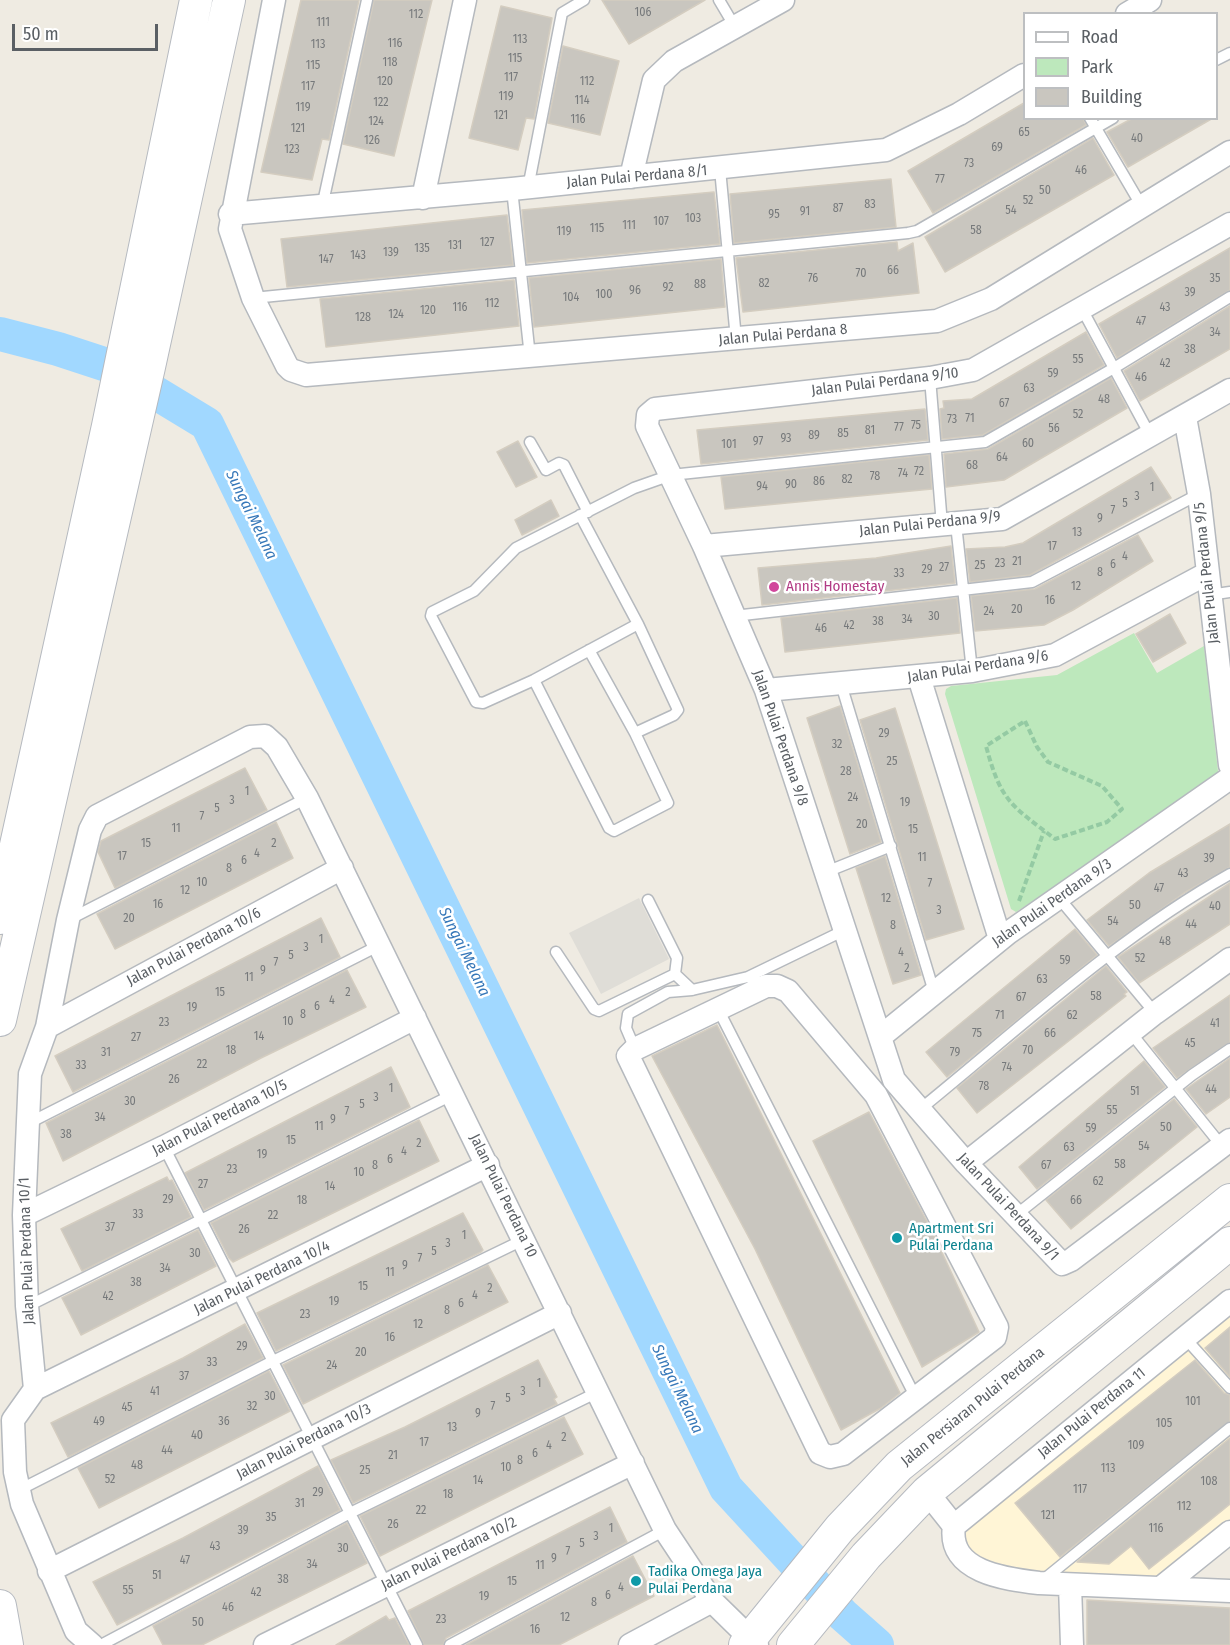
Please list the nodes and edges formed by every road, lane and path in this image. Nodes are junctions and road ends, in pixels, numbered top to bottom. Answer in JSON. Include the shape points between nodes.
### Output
{"nodes":[{"id":1,"x":196,"y":0,"type":"edge"},
{"id":2,"x":229,"y":0,"type":"edge"},
{"id":3,"x":274,"y":0,"type":"edge"},
{"id":4,"x":367,"y":0,"type":"edge"},
{"id":5,"x":465,"y":0,"type":"edge"},
{"id":6,"x":584,"y":0,"type":"edge"},
{"id":7,"x":719,"y":0,"type":"edge"},
{"id":8,"x":783,"y":0,"type":"edge"},
{"id":9,"x":1150,"y":0,"type":"edge"},
{"id":10,"x":1130,"y":12,"type":"edge"},
{"id":11,"x":735,"y":27,"type":"junction"},
{"id":12,"x":1023,"y":76,"type":"edge"},
{"id":13,"x":1093,"y":123,"type":"edge"},
{"id":14,"x":1230,"y":152,"type":"edge"},
{"id":15,"x":720,"y":169,"type":"junction"},
{"id":16,"x":631,"y":177,"type":"junction"},
{"id":17,"x":520,"y":188,"type":"junction"},
{"id":18,"x":423,"y":198,"type":"junction"},
{"id":19,"x":1141,"y":205,"type":"junction"},
{"id":20,"x":322,"y":207,"type":"junction"},
{"id":21,"x":230,"y":214,"type":"junction"},
{"id":22,"x":1230,"y":224,"type":"edge"},
{"id":23,"x":727,"y":253,"type":"junction"},
{"id":24,"x":520,"y":273,"type":"junction"},
{"id":25,"x":1230,"y":297,"type":"edge"},
{"id":26,"x":253,"y":298,"type":"junction"},
{"id":27,"x":1082,"y":309,"type":"junction"},
{"id":28,"x":736,"y":339,"type":"junction"},
{"id":29,"x":530,"y":357,"type":"junction"},
{"id":30,"x":137,"y":358,"type":"junction"},
{"id":31,"x":1114,"y":368,"type":"junction"},
{"id":32,"x":930,"y":378,"type":"junction"},
{"id":33,"x":1230,"y":390,"type":"edge"},
{"id":34,"x":648,"y":415,"type":"joint"},
{"id":35,"x":1185,"y":417,"type":"junction"},
{"id":36,"x":121,"y":431,"type":"junction"},
{"id":37,"x":1150,"y":435,"type":"junction"},
{"id":38,"x":530,"y":442,"type":"dead end"},
{"id":39,"x":936,"y":448,"type":"junction"},
{"id":40,"x":671,"y":475,"type":"junction"},
{"id":41,"x":1199,"y":494,"type":"junction"},
{"id":42,"x":584,"y":514,"type":"junction"},
{"id":43,"x":949,"y":524,"type":"junction"},
{"id":44,"x":705,"y":546,"type":"junction"},
{"id":45,"x":1215,"y":587,"type":"edge"},
{"id":46,"x":963,"y":590,"type":"junction"},
{"id":47,"x":733,"y":616,"type":"junction"},
{"id":48,"x":638,"y":624,"type":"junction"},
{"id":49,"x":589,"y":650,"type":"junction"},
{"id":50,"x":972,"y":671,"type":"junction"},
{"id":51,"x":919,"y":677,"type":"junction"},
{"id":52,"x":534,"y":680,"type":"junction"},
{"id":53,"x":842,"y":684,"type":"junction"},
{"id":54,"x":766,"y":690,"type":"junction"},
{"id":55,"x":635,"y":733,"type":"junction"},
{"id":56,"x":265,"y":736,"type":"joint"},
{"id":57,"x":1230,"y":765,"type":"edge"},
{"id":58,"x":1230,"y":778,"type":"edge"},
{"id":59,"x":307,"y":798,"type":"junction"},
{"id":60,"x":1044,"y":831,"type":"junction"},
{"id":61,"x":891,"y":846,"type":"junction"},
{"id":62,"x":342,"y":868,"type":"junction"},
{"id":63,"x":826,"y":872,"type":"junction"},
{"id":64,"x":1230,"y":874,"type":"edge"},
{"id":65,"x":1059,"y":898,"type":"junction"},
{"id":66,"x":648,"y":900,"type":"dead end"},
{"id":67,"x":0,"y":918,"type":"edge"},
{"id":68,"x":68,"y":920,"type":"junction"},
{"id":69,"x":845,"y":929,"type":"junction"},
{"id":70,"x":1004,"y":936,"type":"junction"},
{"id":71,"x":380,"y":945,"type":"junction"},
{"id":72,"x":556,"y":952,"type":"dead end"},
{"id":73,"x":1107,"y":956,"type":"junction"},
{"id":74,"x":1230,"y":959,"type":"edge"},
{"id":75,"x":675,"y":974,"type":"junction"},
{"id":76,"x":757,"y":981,"type":"junction"},
{"id":77,"x":692,"y":990,"type":"junction"},
{"id":78,"x":934,"y":993,"type":"junction"},
{"id":79,"x":718,"y":1009,"type":"junction"},
{"id":80,"x":1155,"y":1013,"type":"junction"},
{"id":81,"x":415,"y":1018,"type":"junction"},
{"id":82,"x":0,"y":1020,"type":"edge"},
{"id":83,"x":47,"y":1027,"type":"junction"},
{"id":84,"x":1131,"y":1033,"type":"junction"},
{"id":85,"x":880,"y":1037,"type":"junction"},
{"id":86,"x":635,"y":1049,"type":"junction"},
{"id":87,"x":1230,"y":1049,"type":"edge"},
{"id":88,"x":894,"y":1080,"type":"junction"},
{"id":89,"x":1177,"y":1089,"type":"junction"},
{"id":90,"x":454,"y":1094,"type":"junction"},
{"id":91,"x":876,"y":1095,"type":"junction"},
{"id":92,"x":918,"y":1111,"type":"junction"},
{"id":93,"x":26,"y":1124,"type":"junction"},
{"id":94,"x":1226,"y":1143,"type":"edge"},
{"id":95,"x":164,"y":1147,"type":"junction"},
{"id":96,"x":966,"y":1163,"type":"junction"},
{"id":97,"x":488,"y":1165,"type":"junction"},
{"id":98,"x":1230,"y":1200,"type":"edge"},
{"id":99,"x":24,"y":1215,"type":"junction"},
{"id":100,"x":1016,"y":1215,"type":"junction"},
{"id":101,"x":200,"y":1219,"type":"junction"},
{"id":102,"x":525,"y":1239,"type":"junction"},
{"id":103,"x":1230,"y":1243,"type":"edge"},
{"id":104,"x":237,"y":1292,"type":"junction"},
{"id":105,"x":1230,"y":1301,"type":"edge"},
{"id":106,"x":27,"y":1306,"type":"junction"},
{"id":107,"x":560,"y":1313,"type":"junction"},
{"id":108,"x":1185,"y":1338,"type":"junction"},
{"id":109,"x":273,"y":1361,"type":"junction"},
{"id":110,"x":1230,"y":1388,"type":"edge"},
{"id":111,"x":35,"y":1389,"type":"junction"},
{"id":112,"x":598,"y":1392,"type":"junction"},
{"id":113,"x":916,"y":1398,"type":"junction"},
{"id":114,"x":1230,"y":1428,"type":"edge"},
{"id":115,"x":312,"y":1438,"type":"junction"},
{"id":116,"x":633,"y":1464,"type":"junction"},
{"id":117,"x":19,"y":1490,"type":"junction"},
{"id":118,"x":927,"y":1492,"type":"junction"},
{"id":119,"x":350,"y":1513,"type":"junction"},
{"id":120,"x":954,"y":1526,"type":"junction"},
{"id":121,"x":665,"y":1530,"type":"junction"},
{"id":122,"x":1230,"y":1532,"type":"edge"},
{"id":123,"x":49,"y":1571,"type":"junction"},
{"id":124,"x":1039,"y":1583,"type":"junction"},
{"id":125,"x":387,"y":1585,"type":"junction"},
{"id":126,"x":1070,"y":1585,"type":"junction"},
{"id":127,"x":1163,"y":1587,"type":"junction"},
{"id":128,"x":1230,"y":1591,"type":"edge"},
{"id":129,"x":712,"y":1601,"type":"junction"},
{"id":130,"x":0,"y":1606,"type":"edge"},
{"id":131,"x":751,"y":1643,"type":"edge"},
{"id":132,"x":8,"y":1645,"type":"edge"},
{"id":133,"x":92,"y":1645,"type":"edge"},
{"id":134,"x":101,"y":1645,"type":"edge"},
{"id":135,"x":265,"y":1645,"type":"edge"},
{"id":136,"x":417,"y":1645,"type":"edge"},
{"id":137,"x":450,"y":1645,"type":"edge"},
{"id":138,"x":630,"y":1645,"type":"edge"},
{"id":139,"x":793,"y":1645,"type":"edge"},
{"id":140,"x":1072,"y":1645,"type":"edge"}],
"edges":[{"from":1,"to":30,"type":"street"},
{"from":2,"to":30,"type":"street"},
{"from":3,"to":21,"type":"street"},
{"from":4,"to":20,"type":"lane"},
{"from":5,"to":18,"type":"street"},
{"from":6,"to":17,"type":"lane","via":[[562,13]]},
{"from":7,"to":11,"type":"lane"},
{"from":8,"to":11,"type":"street"},
{"from":9,"to":10,"type":"street"},
{"from":11,"to":16,"type":"street","via":[[674,61],[654,80]]},
{"from":12,"to":15,"type":"street","name":"Jalan Pulai Perdana 8/1","via":[[959,114],[886,150]]},
{"from":13,"to":19,"type":"lane"},
{"from":13,"to":23,"type":"lane","via":[[917,231]]},
{"from":14,"to":19,"type":"street","name":"Jalan Pulai Perdana 8"},
{"from":15,"to":16,"type":"street","name":"Jalan Pulai Perdana 8/1"},
{"from":15,"to":23,"type":"lane"},
{"from":16,"to":17,"type":"street","name":"Jalan Pulai Perdana 8/1"},
{"from":17,"to":18,"type":"street","name":"Jalan Pulai Perdana 8/1"},
{"from":17,"to":24,"type":"lane"},
{"from":18,"to":20,"type":"street","name":"Jalan Pulai Perdana 8/1"},
{"from":19,"to":28,"type":"street","name":"Jalan Pulai Perdana 8","via":[[991,300],[956,315],[937,321]]},
{"from":20,"to":21,"type":"street","name":"Jalan Pulai Perdana 8/1"},
{"from":21,"to":26,"type":"street","via":[[230,229]]},
{"from":22,"to":27,"type":"street","name":"Jalan Pulai Perdana 9/10"},
{"from":23,"to":24,"type":"lane"},
{"from":23,"to":28,"type":"lane"},
{"from":24,"to":26,"type":"lane"},
{"from":24,"to":29,"type":"lane"},
{"from":25,"to":31,"type":"lane"},
{"from":26,"to":29,"type":"street","name":"Jalan Pulai Perdana 8","via":[[291,370],[319,376]]},
{"from":27,"to":31,"type":"lane"},
{"from":27,"to":32,"type":"street","name":"Jalan Pulai Perdana 9/10","via":[[973,370]]},
{"from":28,"to":29,"type":"street","name":"Jalan Pulai Perdana 8"},
{"from":30,"to":36,"type":"street"},
{"from":31,"to":37,"type":"lane"},
{"from":31,"to":39,"type":"lane","via":[[984,442]]},
{"from":32,"to":34,"type":"street","name":"Jalan Pulai Perdana 9/10","via":[[655,409]]},
{"from":32,"to":39,"type":"lane"},
{"from":33,"to":35,"type":"street","name":"Jalan Pulai Perdana 9/9"},
{"from":34,"to":40,"type":"street","name":"Jalan Pulai Perdana 9/8","via":[[647,426]]},
{"from":35,"to":37,"type":"street","name":"Jalan Pulai Perdana 9/9"},
{"from":35,"to":41,"type":"street","name":"Jalan Pulai Perdana 9/5"},
{"from":36,"to":67,"type":"street"},
{"from":36,"to":82,"type":"street"},
{"from":37,"to":43,"type":"street","name":"Jalan Pulai Perdana 9/9","via":[[1002,519]]},
{"from":38,"to":42,"type":"lane","via":[[546,470],[559,463],[564,465]]},
{"from":39,"to":40,"type":"lane"},
{"from":39,"to":43,"type":"lane"},
{"from":40,"to":42,"type":"lane","via":[[634,488]]},
{"from":40,"to":44,"type":"street","name":"Jalan Pulai Perdana 9/8"},
{"from":41,"to":45,"type":"street","name":"Jalan Pulai Perdana 9/5"},
{"from":41,"to":46,"type":"lane","via":[[1032,582]]},
{"from":42,"to":48,"type":"lane"},
{"from":42,"to":52,"type":"lane","via":[[516,548],[474,591],[432,612],[476,702],[483,703]]},
{"from":43,"to":44,"type":"street","name":"Jalan Pulai Perdana 9/9"},
{"from":43,"to":46,"type":"lane"},
{"from":44,"to":47,"type":"street","name":"Jalan Pulai Perdana 9/8"},
{"from":45,"to":50,"type":"street","name":"Jalan Pulai Perdana 9/6","via":[[1055,655]]},
{"from":45,"to":57,"type":"street","name":"Jalan Pulai Perdana 9/5"},
{"from":46,"to":47,"type":"lane"},
{"from":46,"to":50,"type":"lane"},
{"from":47,"to":54,"type":"street","name":"Jalan Pulai Perdana 9/8"},
{"from":48,"to":49,"type":"lane"},
{"from":48,"to":55,"type":"lane","via":[[678,710]]},
{"from":49,"to":52,"type":"lane"},
{"from":49,"to":55,"type":"lane"},
{"from":50,"to":51,"type":"street","name":"Jalan Pulai Perdana 9/6"},
{"from":51,"to":53,"type":"street","name":"Jalan Pulai Perdana 9/6"},
{"from":51,"to":70,"type":"street"},
{"from":52,"to":55,"type":"lane","via":[[605,821],[614,831],[668,803]]},
{"from":53,"to":54,"type":"street","name":"Jalan Pulai Perdana 9/6"},
{"from":53,"to":61,"type":"lane"},
{"from":54,"to":63,"type":"street","name":"Jalan Pulai Perdana 9/8"},
{"from":56,"to":59,"type":"street","name":"Jalan Pulai Perdana 10","via":[[278,747]]},
{"from":56,"to":68,"type":"street","name":"Jalan Pulai Perdana 10/1","via":[[250,737],[97,816]]},
{"from":58,"to":65,"type":"street","name":"Jalan Pulai Perdana 9/3"},
{"from":59,"to":62,"type":"street","name":"Jalan Pulai Perdana 10"},
{"from":59,"to":68,"type":"lane"},
{"from":60,"to":60,"type":"path","via":[[1055,839],[1107,822],[1122,809],[1102,786],[1048,762],[1025,721],[986,746],[1001,791]]},
{"from":60,"to":70,"type":"path"},
{"from":61,"to":63,"type":"lane"},
{"from":61,"to":78,"type":"lane"},
{"from":62,"to":71,"type":"street","name":"Jalan Pulai Perdana 10"},
{"from":62,"to":83,"type":"street","name":"Jalan Pulai Perdana 10/6"},
{"from":63,"to":69,"type":"street","name":"Jalan Pulai Perdana 9/8"},
{"from":64,"to":73,"type":"lane","via":[[1196,893]]},
{"from":65,"to":70,"type":"street","name":"Jalan Pulai Perdana 9/3"},
{"from":65,"to":73,"type":"lane"},
{"from":66,"to":75,"type":"lane","via":[[677,958]]},
{"from":68,"to":83,"type":"street","name":"Jalan Pulai Perdana 10/1"},
{"from":69,"to":76,"type":"lane"},
{"from":69,"to":85,"type":"street","name":"Jalan Pulai Perdana 9/8"},
{"from":70,"to":78,"type":"street","name":"Jalan Pulai Perdana 9/3"},
{"from":71,"to":81,"type":"street","name":"Jalan Pulai Perdana 10"},
{"from":71,"to":93,"type":"lane"},
{"from":72,"to":75,"type":"lane","via":[[599,1011]]},
{"from":73,"to":80,"type":"lane"},
{"from":73,"to":92,"type":"lane"},
{"from":74,"to":80,"type":"street"},
{"from":75,"to":77,"type":"lane"},
{"from":76,"to":77,"type":"lane"},
{"from":76,"to":79,"type":"street"},
{"from":76,"to":91,"type":"street","via":[[788,991]]},
{"from":77,"to":86,"type":"lane","via":[[668,992],[628,1014],[626,1028]]},
{"from":78,"to":85,"type":"street","name":"Jalan Pulai Perdana 9/3"},
{"from":79,"to":86,"type":"street"},
{"from":79,"to":113,"type":"lane"},
{"from":80,"to":84,"type":"street"},
{"from":81,"to":90,"type":"street","name":"Jalan Pulai Perdana 10"},
{"from":81,"to":95,"type":"street","name":"Jalan Pulai Perdana 10/5"},
{"from":83,"to":93,"type":"street","name":"Jalan Pulai Perdana 10/1","via":[[30,1074]]},
{"from":84,"to":89,"type":"lane"},
{"from":84,"to":96,"type":"street"},
{"from":85,"to":88,"type":"street","name":"Jalan Pulai Perdana 9/1"},
{"from":86,"to":113,"type":"street","via":[[628,1056],[632,1066],[820,1453],[830,1457],[843,1454]]},
{"from":87,"to":89,"type":"lane"},
{"from":88,"to":91,"type":"street"},
{"from":88,"to":92,"type":"street","name":"Jalan Pulai Perdana 9/1"},
{"from":89,"to":94,"type":"lane"},
{"from":89,"to":100,"type":"lane"},
{"from":90,"to":97,"type":"street","name":"Jalan Pulai Perdana 10"},
{"from":90,"to":101,"type":"lane"},
{"from":91,"to":113,"type":"street","via":[[997,1327],[995,1337]]},
{"from":92,"to":96,"type":"street","name":"Jalan Pulai Perdana 9/1"},
{"from":93,"to":99,"type":"street","name":"Jalan Pulai Perdana 10/1"},
{"from":94,"to":100,"type":"street","name":"Jalan Pulai Perdana 9/1","via":[[1067,1263],[1062,1264]]},
{"from":95,"to":99,"type":"street","name":"Jalan Pulai Perdana 10/5"},
{"from":95,"to":101,"type":"lane"},
{"from":96,"to":100,"type":"street","name":"Jalan Pulai Perdana 9/1"},
{"from":97,"to":102,"type":"street","name":"Jalan Pulai Perdana 10"},
{"from":97,"to":104,"type":"street","name":"Jalan Pulai Perdana 10/4"},
{"from":98,"to":131,"type":"street","name":"Jalan Persiaran Pulai Perdana","via":[[899,1466],[840,1528]]},
{"from":99,"to":106,"type":"street","name":"Jalan Pulai Perdana 10/1"},
{"from":101,"to":104,"type":"lane"},
{"from":101,"to":106,"type":"lane"},
{"from":102,"to":107,"type":"street","name":"Jalan Pulai Perdana 10"},
{"from":102,"to":109,"type":"lane"},
{"from":103,"to":118,"type":"street"},
{"from":104,"to":109,"type":"lane"},
{"from":104,"to":111,"type":"street","name":"Jalan Pulai Perdana 10/4"},
{"from":105,"to":108,"type":"street","name":"Jalan Pulai Perdana 11"},
{"from":106,"to":111,"type":"street","name":"Jalan Pulai Perdana 10/1"},
{"from":107,"to":112,"type":"street","name":"Jalan Pulai Perdana 10"},
{"from":107,"to":115,"type":"street","name":"Jalan Pulai Perdana 10/3"},
{"from":108,"to":110,"type":"lane"},
{"from":108,"to":120,"type":"street","name":"Jalan Pulai Perdana 11"},
{"from":109,"to":115,"type":"lane"},
{"from":109,"to":117,"type":"lane"},
{"from":111,"to":117,"type":"street","via":[[13,1420]]},
{"from":112,"to":116,"type":"street","name":"Jalan Pulai Perdana 10"},
{"from":112,"to":119,"type":"lane"},
{"from":114,"to":124,"type":"lane"},
{"from":115,"to":119,"type":"lane"},
{"from":115,"to":123,"type":"street","name":"Jalan Pulai Perdana 10/3"},
{"from":116,"to":121,"type":"street","name":"Jalan Pulai Perdana 10"},
{"from":116,"to":125,"type":"street","name":"Jalan Pulai Perdana 10/2"},
{"from":117,"to":123,"type":"street"},
{"from":118,"to":120,"type":"street"},
{"from":118,"to":139,"type":"street","via":[[866,1556]]},
{"from":119,"to":125,"type":"lane"},
{"from":119,"to":134,"type":"lane"},
{"from":120,"to":124,"type":"street","via":[[953,1543],[964,1560],[985,1573]]},
{"from":121,"to":129,"type":"street","name":"Jalan Pulai Perdana 10"},
{"from":121,"to":137,"type":"lane"},
{"from":122,"to":127,"type":"street"},
{"from":123,"to":133,"type":"street","via":[[76,1631]]},
{"from":124,"to":126,"type":"street"},
{"from":125,"to":135,"type":"street","name":"Jalan Pulai Perdana 10/2"},
{"from":125,"to":136,"type":"lane"},
{"from":126,"to":127,"type":"street"},
{"from":126,"to":140,"type":"street"},
{"from":127,"to":128,"type":"street"},
{"from":129,"to":131,"type":"street","name":"Jalan Pulai Perdana 10"},
{"from":129,"to":138,"type":"street"},
{"from":130,"to":132,"type":"street"}]}
